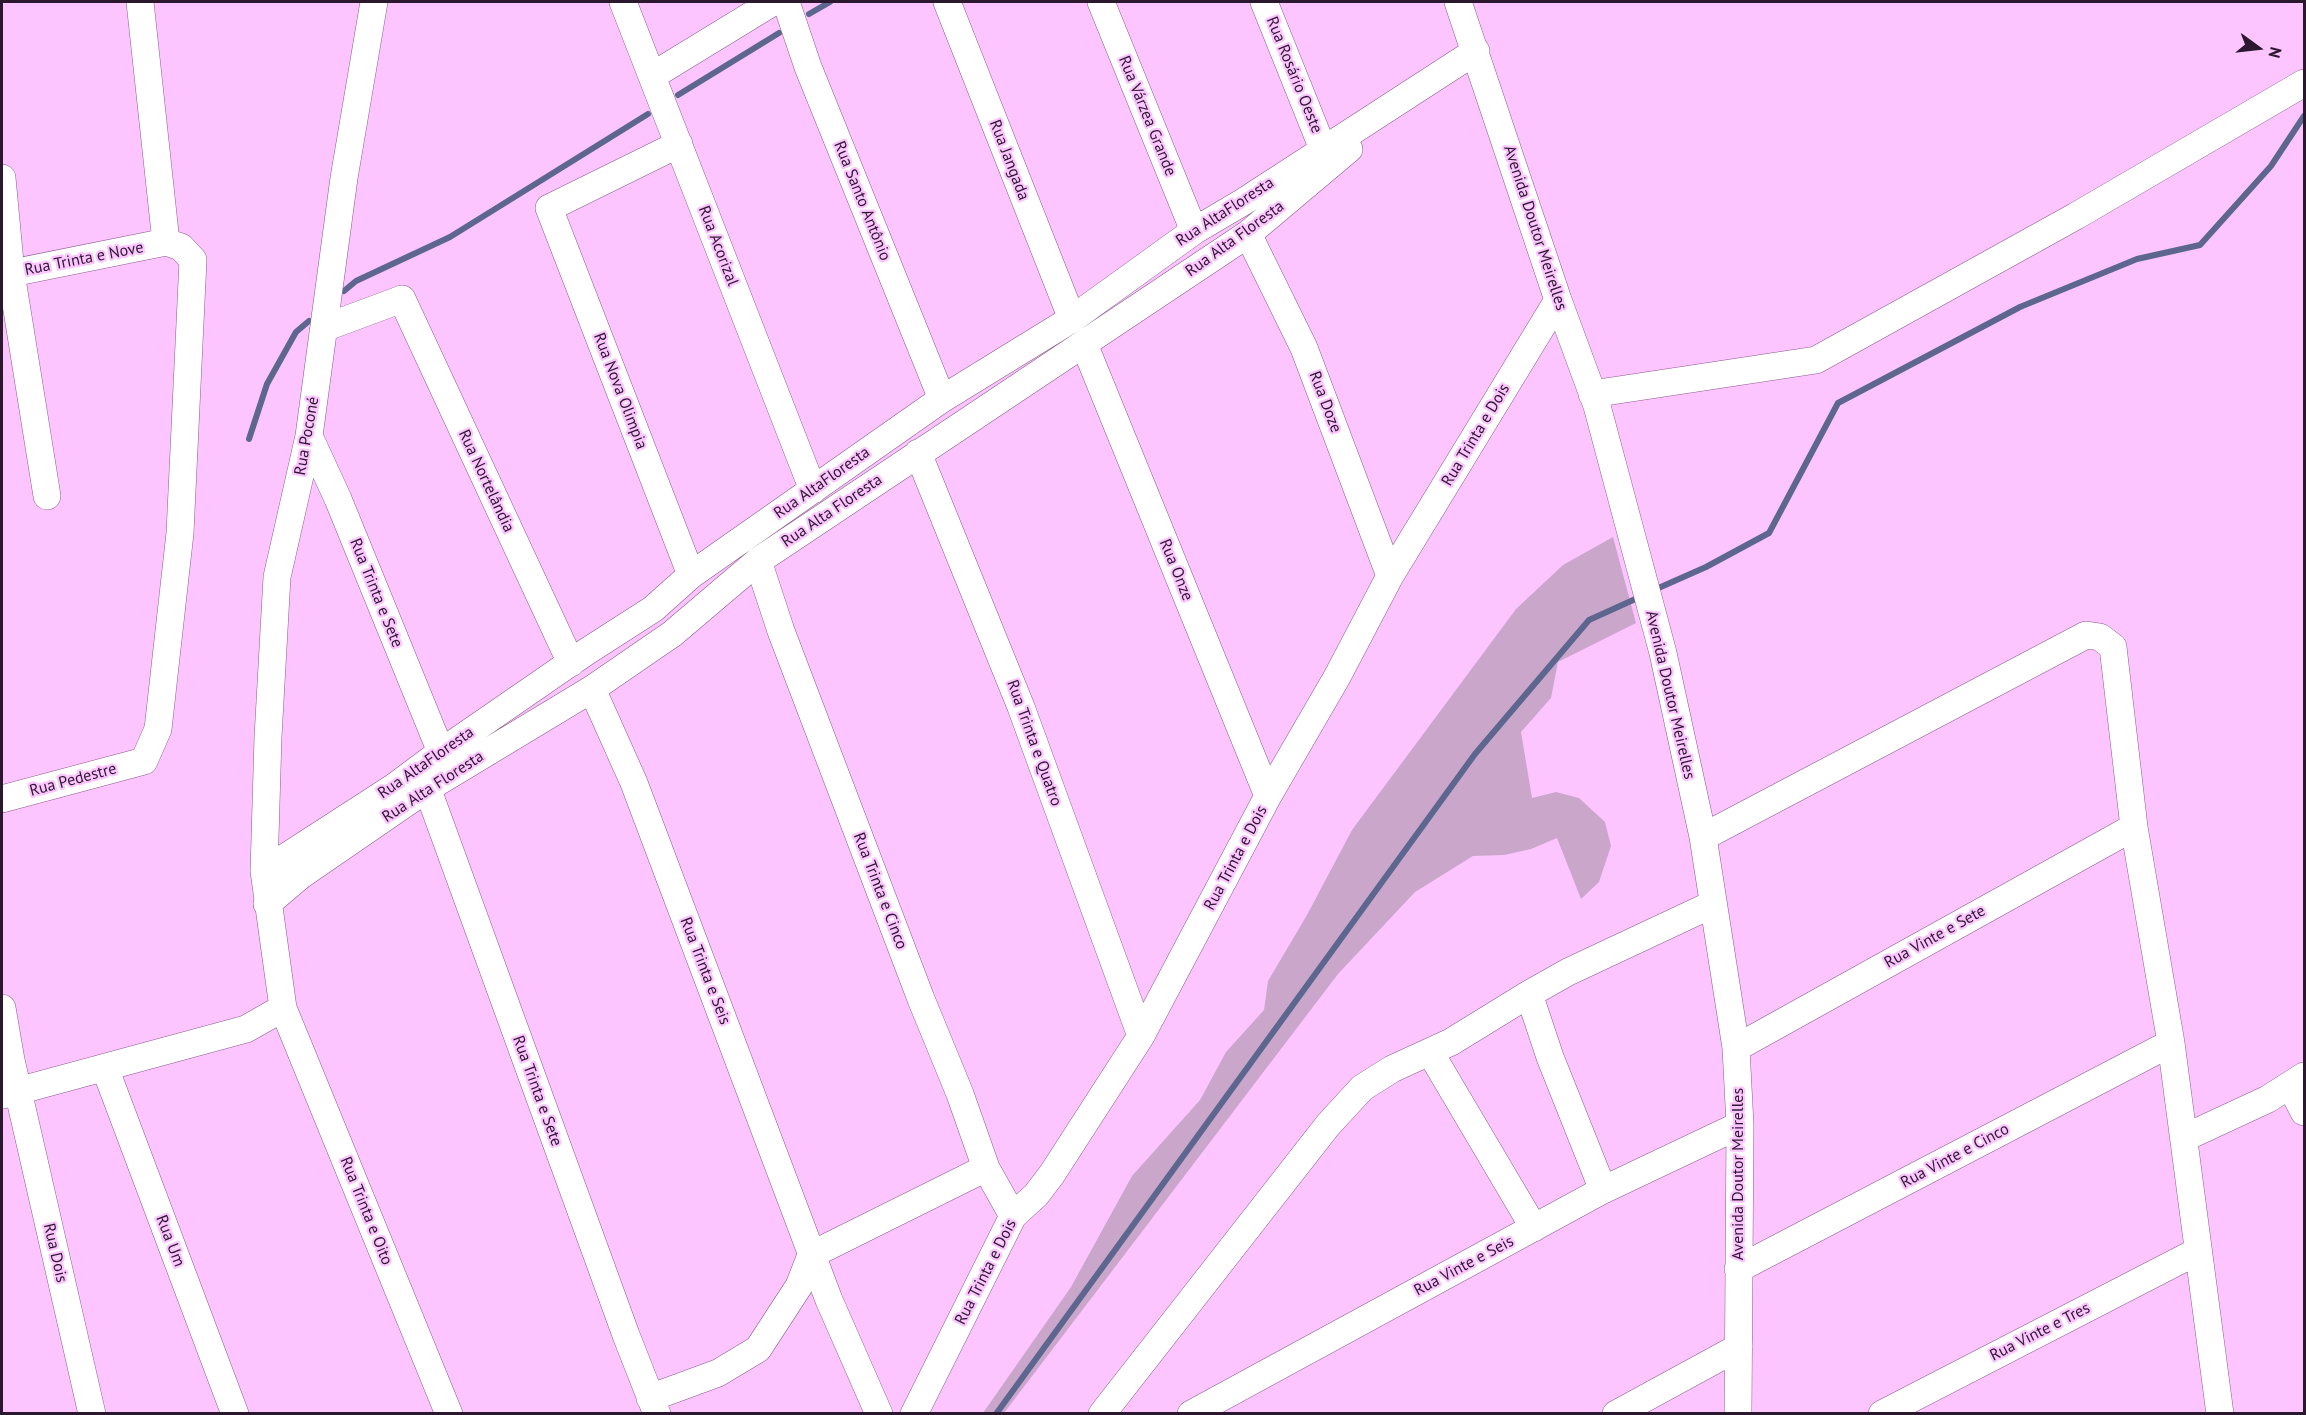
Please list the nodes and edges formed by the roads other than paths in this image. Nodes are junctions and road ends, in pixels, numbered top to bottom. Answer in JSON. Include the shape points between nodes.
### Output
{"nodes":[{"id":1,"x":140,"y":2,"type":"edge"},
{"id":2,"x":374,"y":2,"type":"edge"},
{"id":3,"x":623,"y":2,"type":"edge"},
{"id":4,"x":773,"y":2,"type":"edge"},
{"id":5,"x":786,"y":2,"type":"edge"},
{"id":6,"x":947,"y":2,"type":"edge"},
{"id":7,"x":1101,"y":2,"type":"edge"},
{"id":8,"x":1264,"y":2,"type":"edge"},
{"id":9,"x":1458,"y":2,"type":"edge"},
{"id":10,"x":1476,"y":51,"type":"junction"},
{"id":11,"x":652,"y":76,"type":"junction"},
{"id":12,"x":2304,"y":82,"type":"edge"},
{"id":13,"x":1389,"y":107,"type":"junction"},
{"id":14,"x":679,"y":144,"type":"junction"},
{"id":15,"x":1323,"y":149,"type":"junction"},
{"id":16,"x":2,"y":178,"type":"edge"},
{"id":17,"x":1194,"y":231,"type":"junction"},
{"id":18,"x":1248,"y":234,"type":"junction"},
{"id":19,"x":166,"y":242,"type":"junction"},
{"id":20,"x":6,"y":274,"type":"edge"},
{"id":21,"x":1558,"y":300,"type":"junction"},
{"id":22,"x":1071,"y":319,"type":"junction"},
{"id":23,"x":324,"y":328,"type":"junction"},
{"id":24,"x":1084,"y":344,"type":"junction"},
{"id":25,"x":1592,"y":394,"type":"junction"},
{"id":26,"x":942,"y":399,"type":"junction"},
{"id":27,"x":309,"y":435,"type":"junction"},
{"id":28,"x":918,"y":453,"type":"junction"},
{"id":29,"x":813,"y":490,"type":"junction"},
{"id":30,"x":47,"y":496,"type":"dead end"},
{"id":31,"x":758,"y":561,"type":"junction"},
{"id":32,"x":692,"y":574,"type":"junction"},
{"id":33,"x":1390,"y":576,"type":"junction"},
{"id":34,"x":653,"y":609,"type":"junction"},
{"id":35,"x":672,"y":634,"type":"junction"},
{"id":36,"x":571,"y":663,"type":"junction"},
{"id":37,"x":592,"y":689,"type":"junction"},
{"id":38,"x":429,"y":769,"type":"junction"},
{"id":39,"x":1268,"y":796,"type":"junction"},
{"id":40,"x":2,"y":799,"type":"edge"},
{"id":41,"x":2134,"y":827,"type":"junction"},
{"id":42,"x":1703,"y":837,"type":"junction"},
{"id":43,"x":264,"y":871,"type":"junction"},
{"id":44,"x":267,"y":904,"type":"junction"},
{"id":45,"x":1713,"y":904,"type":"junction"},
{"id":46,"x":1529,"y":994,"type":"junction"},
{"id":47,"x":2,"y":1008,"type":"edge"},
{"id":48,"x":283,"y":1008,"type":"junction"},
{"id":49,"x":1141,"y":1036,"type":"junction"},
{"id":50,"x":2171,"y":1043,"type":"junction"},
{"id":51,"x":1736,"y":1048,"type":"junction"},
{"id":52,"x":1430,"y":1052,"type":"junction"},
{"id":53,"x":6,"y":1060,"type":"edge"},
{"id":54,"x":105,"y":1068,"type":"junction"},
{"id":55,"x":2297,"y":1080,"type":"edge"},
{"id":56,"x":10,"y":1093,"type":"edge"},
{"id":57,"x":2304,"y":1112,"type":"edge"},
{"id":58,"x":1740,"y":1125,"type":"junction"},
{"id":59,"x":2184,"y":1138,"type":"junction"},
{"id":60,"x":986,"y":1168,"type":"junction"},
{"id":61,"x":1603,"y":1190,"type":"junction"},
{"id":62,"x":1013,"y":1216,"type":"junction"},
{"id":63,"x":1534,"y":1228,"type":"junction"},
{"id":64,"x":2198,"y":1251,"type":"junction"},
{"id":65,"x":811,"y":1255,"type":"junction"},
{"id":66,"x":1738,"y":1269,"type":"junction"},
{"id":67,"x":1739,"y":1347,"type":"junction"},
{"id":68,"x":653,"y":1406,"type":"edge"},
{"id":69,"x":92,"y":1413,"type":"edge"},
{"id":70,"x":235,"y":1413,"type":"edge"},
{"id":71,"x":448,"y":1413,"type":"edge"},
{"id":72,"x":879,"y":1413,"type":"edge"},
{"id":73,"x":914,"y":1413,"type":"edge"},
{"id":74,"x":1102,"y":1413,"type":"edge"},
{"id":75,"x":1191,"y":1413,"type":"edge"},
{"id":76,"x":1616,"y":1413,"type":"edge"},
{"id":77,"x":1738,"y":1413,"type":"edge"},
{"id":78,"x":1882,"y":1413,"type":"edge"},
{"id":79,"x":2220,"y":1413,"type":"edge"}],
"edges":[{"from":1,"to":19,"type":"street"},
{"from":2,"to":23,"type":"street","name":"Rua Poconé"},
{"from":3,"to":11,"type":"street","name":"Rua Acorizal"},
{"from":4,"to":11,"type":"street"},
{"from":5,"to":26,"type":"street","name":"Rua Santo Antônio","via":[[812,78]]},
{"from":6,"to":22,"type":"street","name":"Rua Jangada"},
{"from":7,"to":17,"type":"street","name":"Rua Várzea Grande"},
{"from":8,"to":15,"type":"street","name":"Rua Rosário Oeste"},
{"from":9,"to":10,"type":"street","name":"Avenida Doutor Meirelles"},
{"from":10,"to":13,"type":"street"},
{"from":10,"to":21,"type":"street","name":"Avenida Doutor Meirelles"},
{"from":11,"to":14,"type":"street","name":"Rua Acorizal"},
{"from":12,"to":25,"type":"street","via":[[2076,216],[1816,360]]},
{"from":13,"to":15,"type":"street","name":"Rua AltaFloresta"},
{"from":13,"to":18,"type":"street","name":"Rua Alta Floresta","via":[[1354,145]]},
{"from":14,"to":29,"type":"street","name":"Rua Acorizal"},
{"from":14,"to":32,"type":"street","name":"Rua Nova Olimpia","via":[[549,208]]},
{"from":15,"to":17,"type":"street","name":"Rua AltaFloresta"},
{"from":16,"to":20,"type":"street"},
{"from":17,"to":22,"type":"street","name":"Rua AltaFloresta"},
{"from":18,"to":24,"type":"street","name":"Rua Alta Floresta"},
{"from":18,"to":33,"type":"street","name":"Rua Doze","via":[[1304,348]]},
{"from":19,"to":20,"type":"street","name":"Rua Trinta e Nove"},
{"from":19,"to":40,"type":"street","name":"Rua Pedestre","via":[[181,247],[193,260],[180,533],[158,729],[144,761]]},
{"from":20,"to":30,"type":"street"},
{"from":21,"to":25,"type":"street","name":"Avenida Doutor Meirelles"},
{"from":21,"to":33,"type":"street","name":"Rua Trinta e Dois"},
{"from":22,"to":26,"type":"street","name":"Rua AltaFloresta"},
{"from":23,"to":27,"type":"street","name":"Rua Poconé"},
{"from":23,"to":36,"type":"street","name":"Rua Nortelândia","via":[[402,299]]},
{"from":24,"to":28,"type":"street","name":"Rua Alta Floresta"},
{"from":24,"to":39,"type":"street","name":"Rua Onze"},
{"from":25,"to":42,"type":"street","name":"Avenida Doutor Meirelles","via":[[1663,653]]},
{"from":26,"to":29,"type":"street","name":"Rua AltaFloresta"},
{"from":27,"to":38,"type":"street","name":"Rua Trinta e Sete","via":[[338,499]]},
{"from":27,"to":43,"type":"street","name":"Rua Poconé","via":[[277,577]]},
{"from":28,"to":31,"type":"street","name":"Rua Alta Floresta"},
{"from":28,"to":49,"type":"street","name":"Rua Trinta e Quatro","via":[[1021,707]]},
{"from":29,"to":32,"type":"street","name":"Rua AltaFloresta"},
{"from":31,"to":35,"type":"street","name":"Rua Alta Floresta"},
{"from":31,"to":60,"type":"street","name":"Rua Trinta e Cinco","via":[[785,642]]},
{"from":32,"to":34,"type":"street","name":"Rua AltaFloresta"},
{"from":33,"to":39,"type":"street","name":"Rua Trinta e Dois","via":[[1338,678]]},
{"from":34,"to":35,"type":"street"},
{"from":34,"to":36,"type":"street","name":"Rua AltaFloresta"},
{"from":35,"to":37,"type":"street","name":"Rua Alta Floresta"},
{"from":36,"to":38,"type":"street","name":"Rua AltaFloresta"},
{"from":37,"to":38,"type":"street","name":"Rua Alta Floresta"},
{"from":37,"to":65,"type":"street","name":"Rua Trinta e Seis","via":[[634,783]]},
{"from":38,"to":43,"type":"street","name":"Rua AltaFloresta","via":[[394,787]]},
{"from":38,"to":44,"type":"street","name":"Rua Alta Floresta"},
{"from":38,"to":68,"type":"street","name":"Rua Trinta e Sete"},
{"from":39,"to":49,"type":"street","name":"Rua Trinta e Dois"},
{"from":41,"to":42,"type":"street","via":[[2113,647],[2100,637],[2086,634]]},
{"from":41,"to":50,"type":"street"},
{"from":41,"to":51,"type":"street","name":"Rua Vinte e Sete"},
{"from":42,"to":45,"type":"street","name":"Avenida Doutor Meirelles"},
{"from":43,"to":44,"type":"street","name":"Rua Poconé"},
{"from":44,"to":48,"type":"street","name":"Rua Trinta e Oito"},
{"from":45,"to":46,"type":"street"},
{"from":45,"to":51,"type":"street","name":"Avenida Doutor Meirelles"},
{"from":46,"to":52,"type":"street"},
{"from":46,"to":61,"type":"street"},
{"from":47,"to":53,"type":"street"},
{"from":48,"to":54,"type":"street","via":[[246,1029]]},
{"from":48,"to":71,"type":"street","name":"Rua Trinta e Oito"},
{"from":49,"to":62,"type":"street","name":"Rua Trinta e Dois","via":[[1052,1174]]},
{"from":50,"to":59,"type":"street"},
{"from":50,"to":66,"type":"street","name":"Rua Vinte e Cinco"},
{"from":51,"to":58,"type":"street","name":"Avenida Doutor Meirelles"},
{"from":52,"to":63,"type":"street"},
{"from":52,"to":74,"type":"street","via":[[1392,1069],[1348,1102]]},
{"from":53,"to":56,"type":"street","name":"Rua Dois"},
{"from":54,"to":56,"type":"street"},
{"from":54,"to":70,"type":"street","name":"Rua Um"},
{"from":55,"to":57,"type":"street"},
{"from":55,"to":59,"type":"street","via":[[2268,1099]]},
{"from":56,"to":69,"type":"street","name":"Rua Dois"},
{"from":58,"to":61,"type":"street","name":"Rua Vinte e Seis"},
{"from":58,"to":66,"type":"street","name":"Avenida Doutor Meirelles"},
{"from":59,"to":64,"type":"street"},
{"from":60,"to":62,"type":"street","name":"Rua Trinta e Cinco"},
{"from":60,"to":65,"type":"street"},
{"from":61,"to":63,"type":"street","name":"Rua Vinte e Seis"},
{"from":62,"to":73,"type":"street","name":"Rua Trinta e Dois"},
{"from":63,"to":75,"type":"street","name":"Rua Vinte e Seis"},
{"from":64,"to":78,"type":"street","name":"Rua Vinte e Tres"},
{"from":64,"to":79,"type":"street"},
{"from":65,"to":68,"type":"street","via":[[799,1286],[758,1349]]},
{"from":65,"to":72,"type":"street"},
{"from":66,"to":67,"type":"street","name":"Avenida Doutor Meirelles"},
{"from":67,"to":76,"type":"street"},
{"from":67,"to":77,"type":"street","name":"Avenida Doutor Meirelles"}]}
